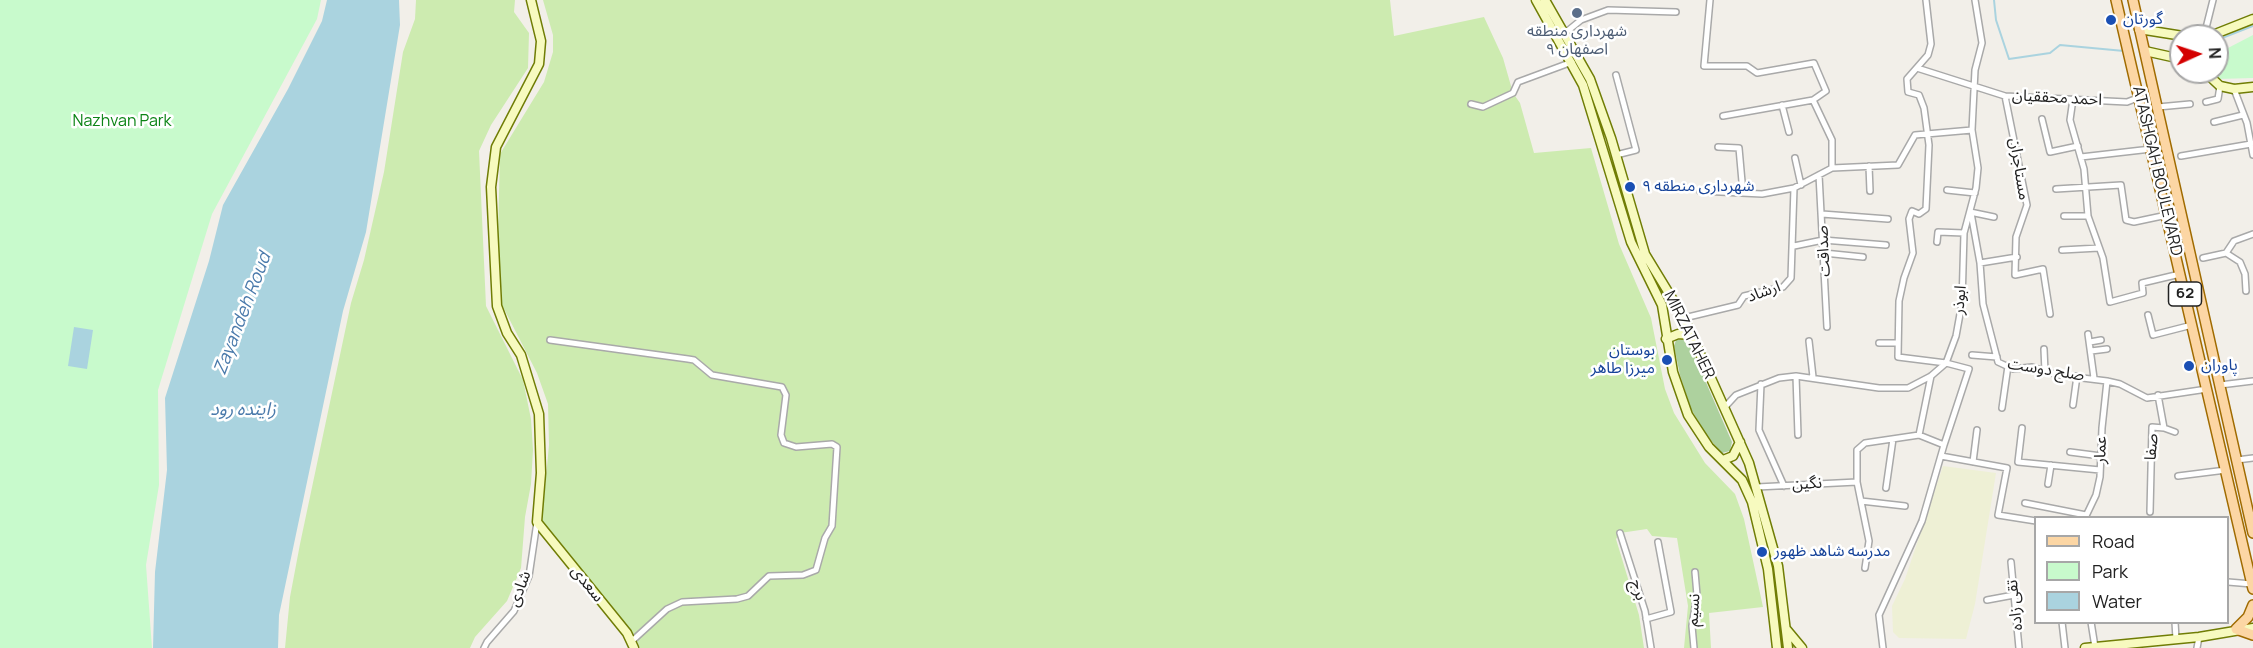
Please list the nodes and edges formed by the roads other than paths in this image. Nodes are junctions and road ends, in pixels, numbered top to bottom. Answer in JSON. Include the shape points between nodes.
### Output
{"nodes":[{"id":1,"x":531,"y":0,"type":"edge"},
{"id":2,"x":1536,"y":0,"type":"edge"},
{"id":3,"x":1545,"y":0,"type":"edge"},
{"id":4,"x":1710,"y":0,"type":"edge"},
{"id":5,"x":1926,"y":0,"type":"edge"},
{"id":6,"x":1975,"y":0,"type":"edge"},
{"id":7,"x":2116,"y":0,"type":"edge"},
{"id":8,"x":2133,"y":0,"type":"edge"},
{"id":9,"x":2213,"y":0,"type":"edge"},
{"id":10,"x":1676,"y":12,"type":"dead end"},
{"id":11,"x":2253,"y":19,"type":"edge"},
{"id":12,"x":2207,"y":24,"type":"edge"},
{"id":13,"x":2229,"y":28,"type":"edge"},
{"id":14,"x":2139,"y":29,"type":"junction"},
{"id":15,"x":1565,"y":33,"type":"junction"},
{"id":16,"x":2169,"y":34,"type":"edge"},
{"id":17,"x":2145,"y":51,"type":"junction"},
{"id":18,"x":2169,"y":56,"type":"edge"},
{"id":19,"x":1572,"y":62,"type":"junction"},
{"id":20,"x":1917,"y":68,"type":"junction"},
{"id":21,"x":1616,"y":75,"type":"dead end"},
{"id":22,"x":1974,"y":84,"type":"junction"},
{"id":23,"x":2220,"y":86,"type":"joint"},
{"id":24,"x":2253,"y":87,"type":"edge"},
{"id":25,"x":2234,"y":89,"type":"junction"},
{"id":26,"x":2006,"y":96,"type":"junction"},
{"id":27,"x":2140,"y":97,"type":"junction"},
{"id":28,"x":2073,"y":99,"type":"junction"},
{"id":29,"x":1813,"y":100,"type":"junction"},
{"id":30,"x":2206,"y":102,"type":"dead end"},
{"id":31,"x":1471,"y":104,"type":"dead end"},
{"id":32,"x":2190,"y":104,"type":"dead end"},
{"id":33,"x":1782,"y":105,"type":"junction"},
{"id":34,"x":2157,"y":107,"type":"junction"},
{"id":35,"x":2244,"y":115,"type":"junction"},
{"id":36,"x":1723,"y":116,"type":"dead end"},
{"id":37,"x":2042,"y":119,"type":"dead end"},
{"id":38,"x":2214,"y":122,"type":"dead end"},
{"id":39,"x":1972,"y":130,"type":"junction"},
{"id":40,"x":1789,"y":132,"type":"dead end"},
{"id":41,"x":1928,"y":134,"type":"junction"},
{"id":42,"x":2252,"y":144,"type":"junction"},
{"id":43,"x":2078,"y":146,"type":"junction"},
{"id":44,"x":1718,"y":147,"type":"dead end"},
{"id":45,"x":2152,"y":148,"type":"junction"},
{"id":46,"x":2253,"y":155,"type":"edge"},
{"id":47,"x":1616,"y":156,"type":"junction"},
{"id":48,"x":2181,"y":156,"type":"dead end"},
{"id":49,"x":2081,"y":157,"type":"junction"},
{"id":50,"x":1795,"y":158,"type":"dead end"},
{"id":51,"x":1869,"y":166,"type":"junction"},
{"id":52,"x":1832,"y":168,"type":"junction"},
{"id":53,"x":1819,"y":175,"type":"junction"},
{"id":54,"x":1801,"y":185,"type":"junction"},
{"id":55,"x":2088,"y":186,"type":"junction"},
{"id":56,"x":1794,"y":188,"type":"junction"},
{"id":57,"x":2056,"y":189,"type":"dead end"},
{"id":58,"x":1870,"y":190,"type":"dead end"},
{"id":59,"x":1947,"y":190,"type":"dead end"},
{"id":60,"x":1700,"y":191,"type":"dead end"},
{"id":61,"x":1743,"y":193,"type":"junction"},
{"id":62,"x":1975,"y":193,"type":"junction"},
{"id":63,"x":1970,"y":212,"type":"junction"},
{"id":64,"x":1822,"y":214,"type":"junction"},
{"id":65,"x":2167,"y":215,"type":"junction"},
{"id":66,"x":2064,"y":216,"type":"dead end"},
{"id":67,"x":2088,"y":216,"type":"junction"},
{"id":68,"x":1993,"y":218,"type":"dead end"},
{"id":69,"x":1888,"y":219,"type":"dead end"},
{"id":70,"x":1964,"y":233,"type":"junction"},
{"id":71,"x":2253,"y":234,"type":"edge"},
{"id":72,"x":1823,"y":240,"type":"junction"},
{"id":73,"x":1937,"y":242,"type":"dead end"},
{"id":74,"x":1886,"y":245,"type":"dead end"},
{"id":75,"x":1794,"y":246,"type":"junction"},
{"id":76,"x":2099,"y":248,"type":"junction"},
{"id":77,"x":2062,"y":250,"type":"dead end"},
{"id":78,"x":1824,"y":253,"type":"junction"},
{"id":79,"x":2226,"y":254,"type":"junction"},
{"id":80,"x":1863,"y":257,"type":"dead end"},
{"id":81,"x":2017,"y":257,"type":"junction"},
{"id":82,"x":2204,"y":258,"type":"dead end"},
{"id":83,"x":1980,"y":263,"type":"junction"},
{"id":84,"x":2181,"y":274,"type":"junction"},
{"id":85,"x":2246,"y":291,"type":"dead end"},
{"id":86,"x":2050,"y":314,"type":"dead end"},
{"id":87,"x":2148,"y":315,"type":"dead end"},
{"id":88,"x":1684,"y":318,"type":"junction"},
{"id":89,"x":2192,"y":325,"type":"junction"},
{"id":90,"x":1827,"y":327,"type":"dead end"},
{"id":91,"x":2088,"y":334,"type":"dead end"},
{"id":92,"x":1691,"y":335,"type":"junction"},
{"id":93,"x":1666,"y":339,"type":"junction"},
{"id":94,"x":550,"y":340,"type":"dead end"},
{"id":95,"x":2101,"y":340,"type":"dead end"},
{"id":96,"x":1809,"y":341,"type":"dead end"},
{"id":97,"x":2090,"y":342,"type":"junction"},
{"id":98,"x":1879,"y":343,"type":"dead end"},
{"id":99,"x":1898,"y":343,"type":"junction"},
{"id":100,"x":2044,"y":349,"type":"dead end"},
{"id":101,"x":2107,"y":349,"type":"dead end"},
{"id":102,"x":2091,"y":351,"type":"junction"},
{"id":103,"x":1972,"y":355,"type":"dead end"},
{"id":104,"x":1997,"y":357,"type":"junction"},
{"id":105,"x":1946,"y":363,"type":"junction"},
{"id":106,"x":2008,"y":366,"type":"junction"},
{"id":107,"x":2044,"y":372,"type":"junction"},
{"id":108,"x":1796,"y":376,"type":"junction"},
{"id":109,"x":1931,"y":376,"type":"junction"},
{"id":110,"x":2077,"y":376,"type":"junction"},
{"id":111,"x":1813,"y":377,"type":"junction"},
{"id":112,"x":2094,"y":378,"type":"junction"},
{"id":113,"x":2107,"y":381,"type":"junction"},
{"id":114,"x":2253,"y":381,"type":"edge"},
{"id":115,"x":1761,"y":384,"type":"junction"},
{"id":116,"x":2220,"y":384,"type":"junction"},
{"id":117,"x":2207,"y":388,"type":"junction"},
{"id":118,"x":2158,"y":395,"type":"junction"},
{"id":119,"x":2073,"y":405,"type":"dead end"},
{"id":120,"x":1724,"y":408,"type":"junction"},
{"id":121,"x":2002,"y":408,"type":"dead end"},
{"id":122,"x":2022,"y":428,"type":"dead end"},
{"id":123,"x":2164,"y":428,"type":"junction"},
{"id":124,"x":1977,"y":429,"type":"dead end"},
{"id":125,"x":2175,"y":432,"type":"dead end"},
{"id":126,"x":1798,"y":435,"type":"dead end"},
{"id":127,"x":1919,"y":435,"type":"junction"},
{"id":128,"x":1893,"y":439,"type":"junction"},
{"id":129,"x":1740,"y":442,"type":"junction"},
{"id":130,"x":1944,"y":445,"type":"junction"},
{"id":131,"x":2070,"y":452,"type":"dead end"},
{"id":132,"x":1941,"y":456,"type":"junction"},
{"id":133,"x":2101,"y":456,"type":"junction"},
{"id":134,"x":2253,"y":458,"type":"edge"},
{"id":135,"x":1723,"y":460,"type":"junction"},
{"id":136,"x":2237,"y":460,"type":"junction"},
{"id":137,"x":1973,"y":462,"type":"junction"},
{"id":138,"x":2051,"y":465,"type":"junction"},
{"id":139,"x":2100,"y":470,"type":"junction"},
{"id":140,"x":2226,"y":470,"type":"junction"},
{"id":141,"x":2178,"y":476,"type":"dead end"},
{"id":142,"x":1857,"y":482,"type":"junction"},
{"id":143,"x":2049,"y":484,"type":"dead end"},
{"id":144,"x":1784,"y":486,"type":"junction"},
{"id":145,"x":1757,"y":487,"type":"junction"},
{"id":146,"x":1886,"y":488,"type":"dead end"},
{"id":147,"x":1861,"y":501,"type":"junction"},
{"id":148,"x":2025,"y":503,"type":"dead end"},
{"id":149,"x":1905,"y":506,"type":"dead end"},
{"id":150,"x":2150,"y":512,"type":"dead end"},
{"id":151,"x":2086,"y":516,"type":"edge"},
{"id":152,"x":2034,"y":521,"type":"edge"},
{"id":153,"x":2252,"y":521,"type":"edge"},
{"id":154,"x":537,"y":522,"type":"junction"},
{"id":155,"x":1620,"y":533,"type":"dead end"},
{"id":156,"x":2253,"y":533,"type":"edge"},
{"id":157,"x":1658,"y":542,"type":"dead end"},
{"id":158,"x":2011,"y":562,"type":"dead end"},
{"id":159,"x":1865,"y":568,"type":"dead end"},
{"id":160,"x":1695,"y":572,"type":"dead end"},
{"id":161,"x":2229,"y":582,"type":"edge"},
{"id":162,"x":2252,"y":586,"type":"edge"},
{"id":163,"x":2014,"y":595,"type":"junction"},
{"id":164,"x":1987,"y":600,"type":"dead end"},
{"id":165,"x":2253,"y":605,"type":"edge"},
{"id":166,"x":1646,"y":619,"type":"junction"},
{"id":167,"x":2062,"y":624,"type":"edge"},
{"id":168,"x":2091,"y":624,"type":"edge"},
{"id":169,"x":2175,"y":624,"type":"edge"},
{"id":170,"x":2253,"y":628,"type":"edge"},
{"id":171,"x":1786,"y":629,"type":"junction"},
{"id":172,"x":2236,"y":629,"type":"junction"},
{"id":173,"x":2253,"y":635,"type":"edge"},
{"id":174,"x":2199,"y":637,"type":"junction"},
{"id":175,"x":2176,"y":639,"type":"junction"},
{"id":176,"x":633,"y":645,"type":"edge"},
{"id":177,"x":2123,"y":646,"type":"edge"},
{"id":178,"x":484,"y":648,"type":"edge"},
{"id":179,"x":1652,"y":648,"type":"edge"},
{"id":180,"x":1694,"y":648,"type":"edge"},
{"id":181,"x":1776,"y":648,"type":"edge"},
{"id":182,"x":1788,"y":648,"type":"edge"},
{"id":183,"x":1803,"y":648,"type":"edge"},
{"id":184,"x":1883,"y":648,"type":"edge"},
{"id":185,"x":2019,"y":648,"type":"edge"},
{"id":186,"x":2065,"y":648,"type":"edge"},
{"id":187,"x":2088,"y":648,"type":"edge"},
{"id":188,"x":2197,"y":648,"type":"edge"}],
"edges":[{"from":1,"to":154,"type":"main road","via":[[541,41],[539,64],[496,147],[491,187],[497,306],[521,355],[540,414]]},
{"from":2,"to":19,"type":"main road"},
{"from":3,"to":15,"type":"main road","name":"MIRZATAHER"},
{"from":4,"to":29,"type":"street","via":[[1704,66],[1747,66],[1757,73],[1814,63],[1826,91]]},
{"from":5,"to":20,"type":"street","via":[[1930,44],[1928,55]]},
{"from":6,"to":22,"type":"street","name":"ابوذر","via":[[1982,43]]},
{"from":7,"to":27,"type":"main road","name":"ATASHGAH BOULEVARD","number":"62"},
{"from":8,"to":14,"type":"main road","name":"ATASHGAH BOULEVARD","number":"62"},
{"from":9,"to":12,"type":"street"},
{"from":10,"to":15,"type":"street","via":[[1608,10],[1581,20]]},
{"from":11,"to":13,"type":"main road"},
{"from":14,"to":16,"type":"main road"},
{"from":14,"to":17,"type":"main road","name":"ATASHGAH BOULEVARD","number":"62"},
{"from":15,"to":47,"type":"main road","name":"MIRZATAHER","via":[[1590,79]]},
{"from":17,"to":18,"type":"main road"},
{"from":17,"to":34,"type":"main road","name":"ATASHGAH BOULEVARD","number":"62"},
{"from":19,"to":31,"type":"street","via":[[1518,82],[1513,93],[1483,107]]},
{"from":19,"to":93,"type":"main road","via":[[1584,85],[1630,242],[1662,305]]},
{"from":20,"to":22,"type":"street","name":"احمد محققیان"},
{"from":20,"to":41,"type":"street","via":[[1907,79],[1908,92],[1919,95]]},
{"from":21,"to":47,"type":"street","via":[[1636,150]]},
{"from":22,"to":26,"type":"street","name":"احمد محققیان"},
{"from":22,"to":39,"type":"street","name":"ابوذر"},
{"from":23,"to":25,"type":"main road"},
{"from":23,"to":30,"type":"street","via":[[2218,99]]},
{"from":24,"to":25,"type":"main road"},
{"from":25,"to":35,"type":"street"},
{"from":26,"to":28,"type":"street","name":"احمد محققیان"},
{"from":26,"to":81,"type":"street","name":"مستاجران","via":[[2027,205],[2016,237]]},
{"from":27,"to":28,"type":"street","name":"احمد محققیان","via":[[2127,102]]},
{"from":27,"to":45,"type":"main road","name":"ATASHGAH BOULEVARD","number":"62"},
{"from":28,"to":43,"type":"street","via":[[2070,120]]},
{"from":29,"to":33,"type":"street"},
{"from":29,"to":52,"type":"street","via":[[1832,140]]},
{"from":32,"to":34,"type":"street"},
{"from":33,"to":36,"type":"street"},
{"from":33,"to":40,"type":"street"},
{"from":34,"to":116,"type":"main road","name":"ATASHGAH BOULEVARD","number":"62"},
{"from":35,"to":38,"type":"street"},
{"from":35,"to":42,"type":"street"},
{"from":37,"to":43,"type":"street","via":[[2050,152]]},
{"from":39,"to":41,"type":"street"},
{"from":39,"to":62,"type":"street","name":"ابوذر","via":[[1978,168]]},
{"from":41,"to":51,"type":"street","via":[[1915,135],[1898,165]]},
{"from":41,"to":99,"type":"street","via":[[1926,208],[1919,214],[1912,211],[1909,219],[1913,253],[1899,301]]},
{"from":42,"to":46,"type":"street"},
{"from":42,"to":48,"type":"street"},
{"from":43,"to":49,"type":"street"},
{"from":44,"to":61,"type":"street","via":[[1739,148]]},
{"from":45,"to":49,"type":"street"},
{"from":45,"to":65,"type":"main road","name":"ATASHGAH BOULEVARD","number":"62"},
{"from":47,"to":88,"type":"main road","name":"MIRZATAHER","via":[[1645,254]]},
{"from":49,"to":55,"type":"street"},
{"from":50,"to":54,"type":"street"},
{"from":51,"to":52,"type":"street"},
{"from":51,"to":58,"type":"street"},
{"from":52,"to":53,"type":"street"},
{"from":53,"to":54,"type":"street"},
{"from":53,"to":64,"type":"street","name":"صداقت"},
{"from":54,"to":56,"type":"street"},
{"from":55,"to":57,"type":"street"},
{"from":55,"to":65,"type":"street","via":[[2121,184],[2126,220]]},
{"from":55,"to":67,"type":"street"},
{"from":56,"to":61,"type":"street"},
{"from":56,"to":75,"type":"street","name":"ارشاد"},
{"from":59,"to":62,"type":"street"},
{"from":60,"to":61,"type":"street"},
{"from":62,"to":63,"type":"street","name":"ابوذر"},
{"from":63,"to":68,"type":"street"},
{"from":63,"to":70,"type":"street","name":"ابوذر"},
{"from":63,"to":83,"type":"street","name":"صلح دوست"},
{"from":64,"to":69,"type":"street"},
{"from":64,"to":72,"type":"street","name":"صداقت"},
{"from":65,"to":84,"type":"main road","name":"ATASHGAH BOULEVARD","number":"62"},
{"from":66,"to":67,"type":"street"},
{"from":67,"to":76,"type":"street"},
{"from":70,"to":73,"type":"street","via":[[1938,232]]},
{"from":70,"to":105,"type":"street","name":"ابوذر","via":[[1962,303]]},
{"from":71,"to":79,"type":"street","via":[[2234,241]]},
{"from":72,"to":74,"type":"street"},
{"from":72,"to":75,"type":"street"},
{"from":72,"to":78,"type":"street","name":"صداقت"},
{"from":75,"to":88,"type":"street","name":"ارشاد","via":[[1791,278],[1784,287],[1744,296],[1738,305]]},
{"from":76,"to":77,"type":"street"},
{"from":76,"to":84,"type":"street","via":[[2110,302],[2143,293],[2142,283]]},
{"from":78,"to":80,"type":"street"},
{"from":78,"to":90,"type":"street","name":"صداقت"},
{"from":79,"to":82,"type":"street"},
{"from":79,"to":85,"type":"street","via":[[2240,262]]},
{"from":81,"to":83,"type":"street"},
{"from":81,"to":86,"type":"street","via":[[2016,275],[2043,269]]},
{"from":83,"to":104,"type":"street","name":"صلح دوست","via":[[1983,304]]},
{"from":84,"to":89,"type":"main road","name":"ATASHGAH BOULEVARD","number":"62"},
{"from":87,"to":89,"type":"street","via":[[2153,335]]},
{"from":88,"to":92,"type":"main road","name":"MIRZATAHER"},
{"from":89,"to":117,"type":"main road","name":"ATASHGAH BOULEVARD","number":"62"},
{"from":91,"to":97,"type":"street"},
{"from":92,"to":93,"type":"main road","via":[[1678,334]]},
{"from":92,"to":120,"type":"main road","name":"MIRZATAHER"},
{"from":93,"to":135,"type":"main road","via":[[1688,415],[1709,447]]},
{"from":94,"to":176,"type":"street","via":[[694,360],[712,375],[782,387],[786,395],[781,435],[784,443],[796,447],[837,447],[832,526],[816,570],[803,575],[769,576],[748,596],[737,599],[681,602],[667,609]]},
{"from":95,"to":97,"type":"street"},
{"from":96,"to":111,"type":"street"},
{"from":97,"to":102,"type":"street"},
{"from":98,"to":99,"type":"street"},
{"from":99,"to":105,"type":"street","via":[[1898,357]]},
{"from":100,"to":107,"type":"street"},
{"from":101,"to":102,"type":"street"},
{"from":102,"to":112,"type":"street"},
{"from":103,"to":104,"type":"street"},
{"from":104,"to":106,"type":"street","name":"صلح دوست","via":[[1998,362]]},
{"from":105,"to":109,"type":"street","name":"ابوذر"},
{"from":105,"to":130,"type":"street","via":[[1969,369]]},
{"from":106,"to":107,"type":"street","name":"صلح دوست"},
{"from":106,"to":121,"type":"street"},
{"from":107,"to":110,"type":"street","name":"صلح دوست"},
{"from":108,"to":111,"type":"street","name":"ابوذر"},
{"from":108,"to":115,"type":"street","name":"ابوذر"},
{"from":108,"to":126,"type":"street"},
{"from":109,"to":111,"type":"street","name":"ابوذر","via":[[1908,388],[1879,388]]},
{"from":109,"to":127,"type":"street"},
{"from":110,"to":112,"type":"street","name":"صلح دوست"},
{"from":110,"to":119,"type":"street"},
{"from":112,"to":113,"type":"street","name":"صلح دوست"},
{"from":113,"to":118,"type":"street","name":"صلح دوست","via":[[2147,398]]},
{"from":113,"to":133,"type":"street","name":"عمار"},
{"from":114,"to":116,"type":"street"},
{"from":115,"to":120,"type":"street","name":"ابوذر","via":[[1736,395]]},
{"from":115,"to":144,"type":"street","via":[[1759,430]]},
{"from":116,"to":136,"type":"main road","name":"ATASHGAH BOULEVARD","number":"62"},
{"from":117,"to":118,"type":"street","name":"صلح دوست"},
{"from":117,"to":140,"type":"main road","name":"ATASHGAH BOULEVARD","number":"62"},
{"from":118,"to":123,"type":"street","name":"صفا"},
{"from":120,"to":129,"type":"main road","name":"MIRZATAHER"},
{"from":122,"to":138,"type":"street","via":[[2018,462]]},
{"from":123,"to":125,"type":"street"},
{"from":123,"to":150,"type":"street","name":"صفا","via":[[2152,427]]},
{"from":124,"to":137,"type":"street"},
{"from":127,"to":128,"type":"street"},
{"from":127,"to":130,"type":"street"},
{"from":128,"to":142,"type":"street","via":[[1865,443],[1857,450]]},
{"from":128,"to":146,"type":"street"},
{"from":129,"to":135,"type":"main road","via":[[1733,456]]},
{"from":129,"to":145,"type":"main road","name":"MIRZATAHER"},
{"from":130,"to":132,"type":"street"},
{"from":131,"to":133,"type":"street"},
{"from":132,"to":137,"type":"street"},
{"from":132,"to":184,"type":"street","via":[[1922,521],[1879,615]]},
{"from":133,"to":139,"type":"street","name":"عمار"},
{"from":134,"to":136,"type":"street"},
{"from":135,"to":181,"type":"main road","via":[[1742,480],[1752,502],[1768,569]]},
{"from":136,"to":153,"type":"main road","name":"ATASHGAH BOULEVARD","number":"62"},
{"from":137,"to":152,"type":"street","via":[[2007,468],[1998,515]]},
{"from":138,"to":139,"type":"street"},
{"from":138,"to":143,"type":"street"},
{"from":139,"to":151,"type":"street","name":"عمار","via":[[2096,495]]},
{"from":140,"to":141,"type":"street"},
{"from":140,"to":162,"type":"main road","name":"ATASHGAH BOULEVARD","number":"62"},
{"from":142,"to":144,"type":"street","name":"نگین"},
{"from":142,"to":147,"type":"street"},
{"from":144,"to":145,"type":"street","name":"نگین"},
{"from":145,"to":171,"type":"main road","name":"MIRZATAHER","via":[[1778,566]]},
{"from":147,"to":149,"type":"street"},
{"from":147,"to":159,"type":"street","via":[[1869,541]]},
{"from":148,"to":151,"type":"street"},
{"from":153,"to":156,"type":"main road","name":"ATASHGAH BOULEVARD","number":"62"},
{"from":154,"to":176,"type":"main road","name":"سعدی"},
{"from":154,"to":178,"type":"street","name":"شادی","via":[[529,576],[514,611]]},
{"from":155,"to":166,"type":"street","name":"برج"},
{"from":157,"to":166,"type":"street","via":[[1671,612]]},
{"from":158,"to":163,"type":"street","name":"تقی زاده"},
{"from":160,"to":180,"type":"street","name":"نسیم"},
{"from":161,"to":162,"type":"street"},
{"from":163,"to":164,"type":"street"},
{"from":163,"to":185,"type":"street","name":"تقی زاده"},
{"from":165,"to":172,"type":"main road"},
{"from":166,"to":179,"type":"street","name":"برج"},
{"from":167,"to":186,"type":"street"},
{"from":168,"to":187,"type":"street"},
{"from":169,"to":175,"type":"street"},
{"from":170,"to":172,"type":"main road"},
{"from":171,"to":182,"type":"main road","name":"MIRZATAHER"},
{"from":171,"to":183,"type":"main road"},
{"from":172,"to":173,"type":"main road"},
{"from":172,"to":174,"type":"main road"},
{"from":174,"to":175,"type":"main road"},
{"from":174,"to":188,"type":"street"},
{"from":175,"to":177,"type":"main road"},
{"from":177,"to":187,"type":"main road"}]}
